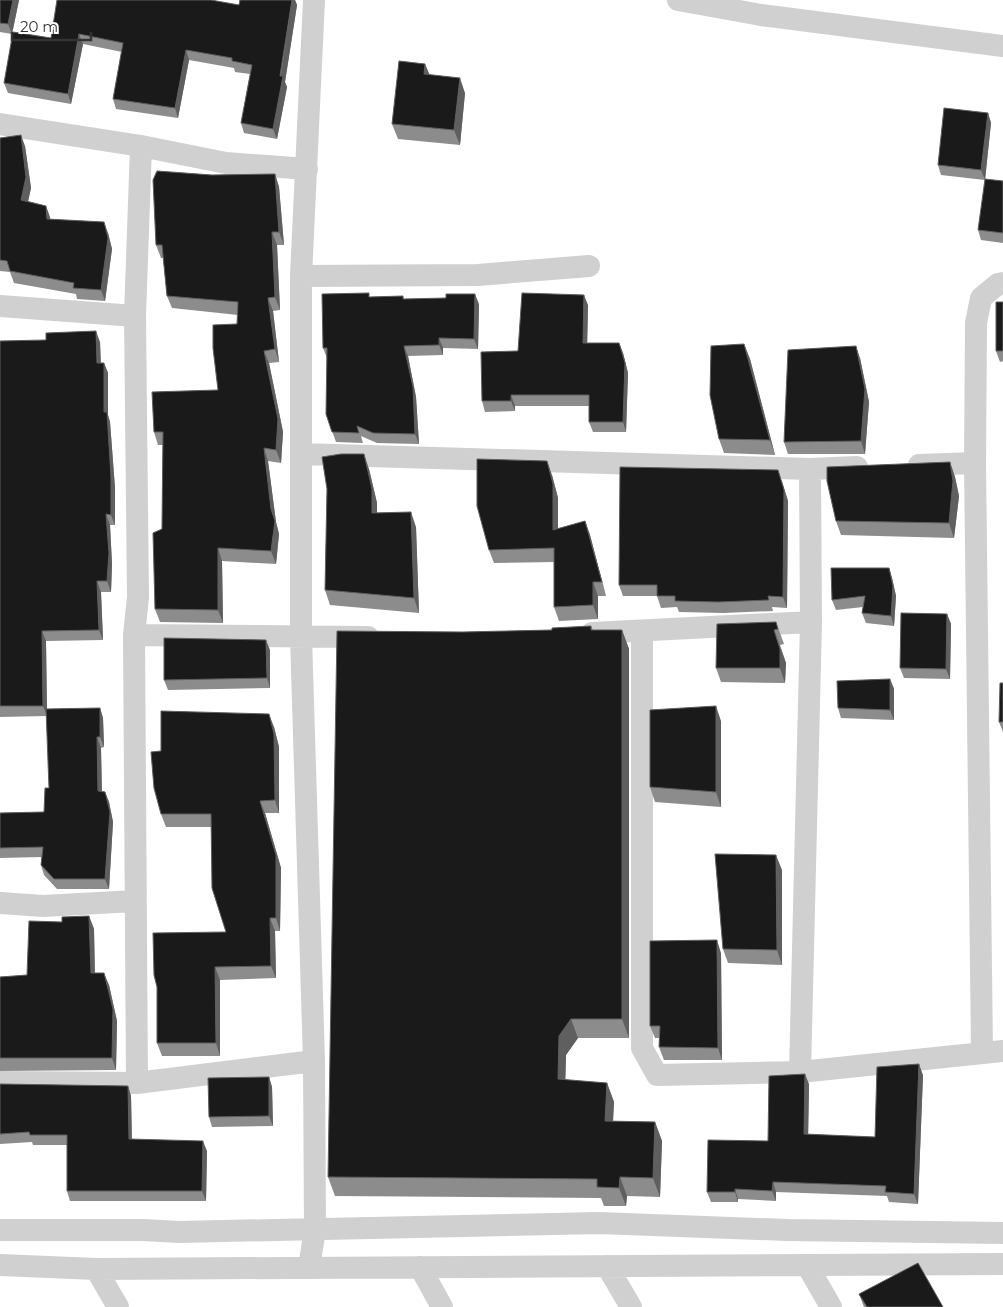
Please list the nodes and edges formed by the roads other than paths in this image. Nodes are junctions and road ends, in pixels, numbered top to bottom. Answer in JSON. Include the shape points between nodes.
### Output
{"nodes":[{"id":1,"x":314,"y":0,"type":"edge"},
{"id":2,"x":678,"y":0,"type":"edge"},
{"id":3,"x":1003,"y":46,"type":"edge"},
{"id":4,"x":0,"y":124,"type":"edge"},
{"id":5,"x":141,"y":146,"type":"junction"},
{"id":6,"x":307,"y":169,"type":"junction"},
{"id":7,"x":589,"y":266,"type":"dead end"},
{"id":8,"x":301,"y":276,"type":"junction"},
{"id":9,"x":1003,"y":283,"type":"edge"},
{"id":10,"x":0,"y":306,"type":"edge"},
{"id":11,"x":135,"y":316,"type":"junction"},
{"id":12,"x":301,"y":454,"type":"junction"},
{"id":13,"x":975,"y":463,"type":"junction"},
{"id":14,"x":810,"y":469,"type":"junction"},
{"id":15,"x":811,"y":622,"type":"junction"},
{"id":16,"x":642,"y":631,"type":"junction"},
{"id":17,"x":575,"y":633,"type":"edge"},
{"id":18,"x":134,"y":635,"type":"junction"},
{"id":19,"x":302,"y":637,"type":"junction"},
{"id":20,"x":390,"y":637,"type":"edge"},
{"id":21,"x":135,"y":901,"type":"junction"},
{"id":22,"x":0,"y":903,"type":"edge"},
{"id":23,"x":993,"y":1052,"type":"edge"},
{"id":24,"x":314,"y":1061,"type":"junction"},
{"id":25,"x":800,"y":1072,"type":"junction"},
{"id":26,"x":0,"y":1082,"type":"edge"},
{"id":27,"x":137,"y":1083,"type":"junction"},
{"id":28,"x":315,"y":1229,"type":"junction"},
{"id":29,"x":0,"y":1230,"type":"edge"},
{"id":30,"x":1003,"y":1233,"type":"edge"},
{"id":31,"x":1003,"y":1264,"type":"edge"},
{"id":32,"x":0,"y":1265,"type":"edge"},
{"id":33,"x":807,"y":1265,"type":"junction"},
{"id":34,"x":607,"y":1266,"type":"junction"},
{"id":35,"x":420,"y":1267,"type":"junction"},
{"id":36,"x":309,"y":1268,"type":"junction"},
{"id":37,"x":96,"y":1269,"type":"junction"},
{"id":38,"x":112,"y":1305,"type":"edge"},
{"id":39,"x":442,"y":1307,"type":"edge"},
{"id":40,"x":631,"y":1307,"type":"edge"},
{"id":41,"x":831,"y":1307,"type":"edge"}],
"edges":[{"from":1,"to":6,"type":"street"},
{"from":2,"to":3,"type":"street"},
{"from":4,"to":5,"type":"street"},
{"from":5,"to":6,"type":"street","via":[[226,163]]},
{"from":5,"to":11,"type":"street"},
{"from":6,"to":8,"type":"street"},
{"from":7,"to":8,"type":"street","via":[[478,275]]},
{"from":8,"to":12,"type":"street"},
{"from":9,"to":13,"type":"street","via":[[981,298],[976,323]]},
{"from":10,"to":11,"type":"street"},
{"from":11,"to":18,"type":"street","via":[[138,597]]},
{"from":12,"to":14,"type":"street"},
{"from":12,"to":19,"type":"street"},
{"from":13,"to":14,"type":"street"},
{"from":13,"to":23,"type":"street"},
{"from":14,"to":15,"type":"street"},
{"from":15,"to":16,"type":"street"},
{"from":15,"to":25,"type":"street"},
{"from":16,"to":17,"type":"street"},
{"from":16,"to":25,"type":"street","via":[[642,1048],[657,1075]]},
{"from":18,"to":19,"type":"street"},
{"from":18,"to":21,"type":"street"},
{"from":19,"to":20,"type":"street"},
{"from":19,"to":24,"type":"street"},
{"from":21,"to":22,"type":"street","via":[[43,906]]},
{"from":21,"to":27,"type":"street"},
{"from":23,"to":25,"type":"street"},
{"from":24,"to":27,"type":"street"},
{"from":24,"to":28,"type":"street"},
{"from":26,"to":27,"type":"street"},
{"from":28,"to":29,"type":"street","via":[[179,1232]]},
{"from":28,"to":30,"type":"street","via":[[599,1223]]},
{"from":28,"to":36,"type":"street"},
{"from":31,"to":33,"type":"street"},
{"from":32,"to":37,"type":"street"},
{"from":33,"to":34,"type":"street"},
{"from":33,"to":41,"type":"street"},
{"from":34,"to":35,"type":"street"},
{"from":34,"to":40,"type":"street"},
{"from":35,"to":36,"type":"street"},
{"from":35,"to":39,"type":"street"},
{"from":36,"to":37,"type":"street"},
{"from":37,"to":38,"type":"street"}]}
